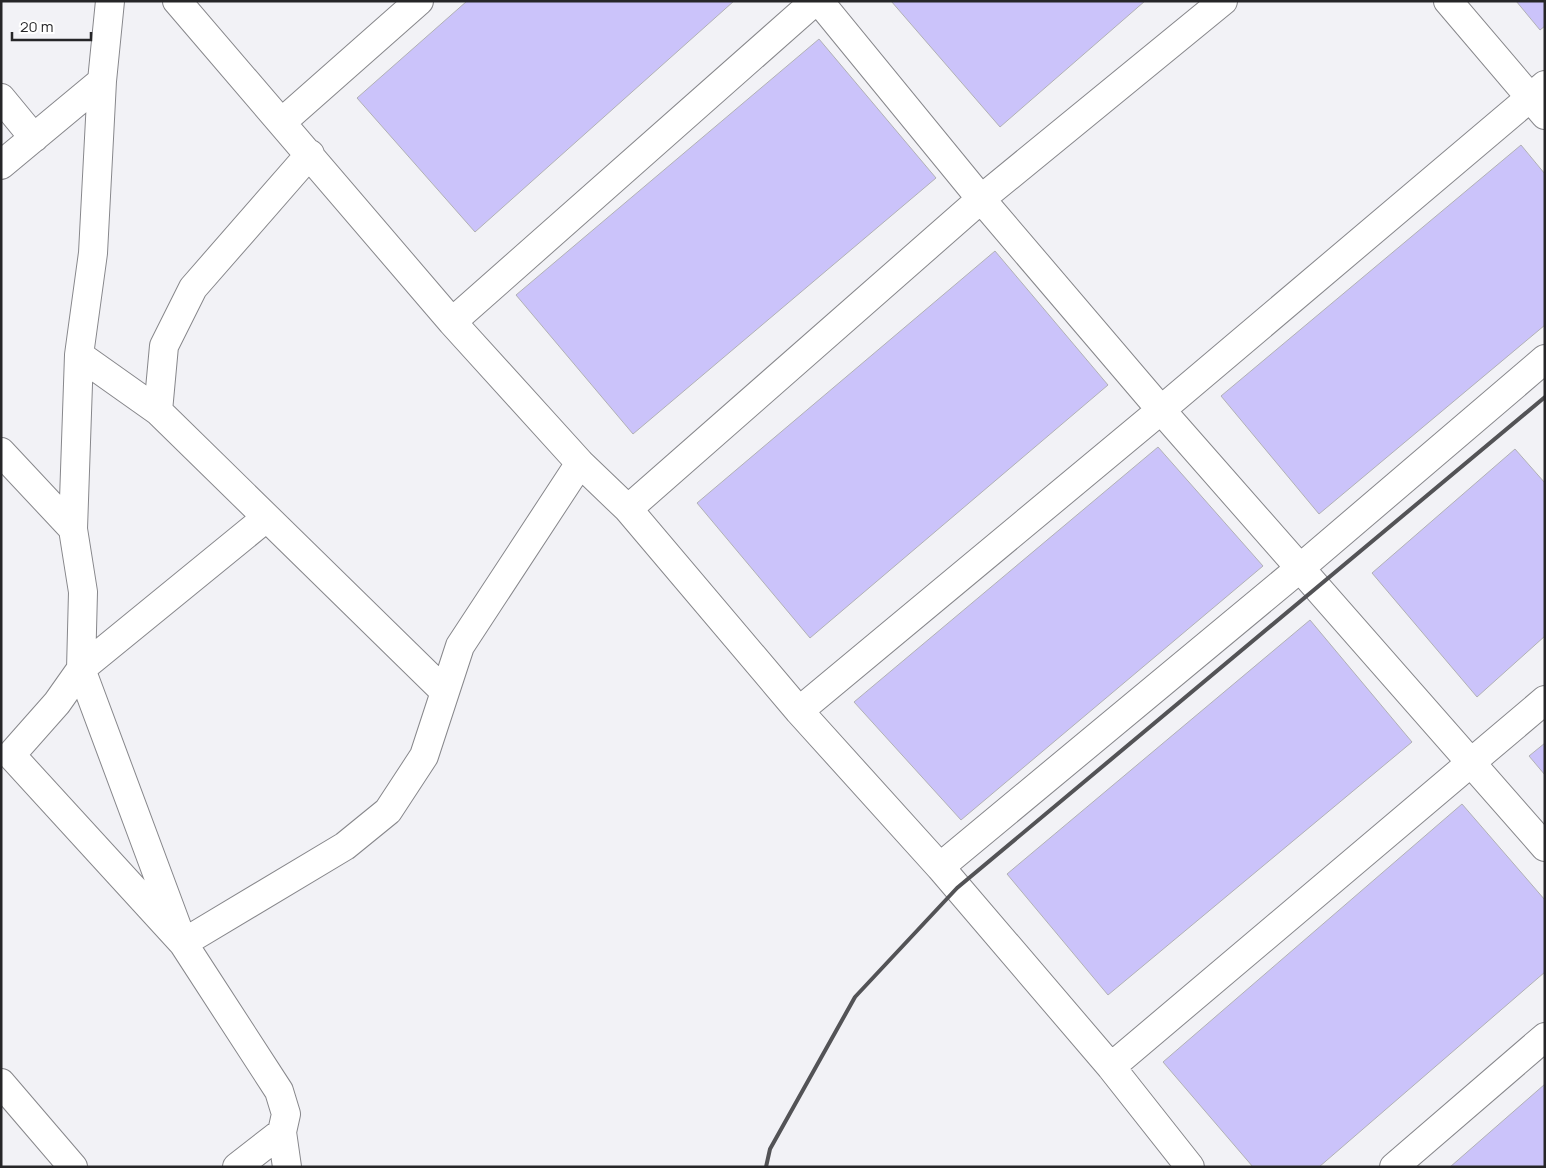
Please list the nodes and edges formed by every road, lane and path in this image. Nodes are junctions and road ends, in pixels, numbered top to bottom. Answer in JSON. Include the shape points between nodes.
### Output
{"nodes":[{"id":1,"x":110,"y":1,"type":"edge"},
{"id":2,"x":177,"y":1,"type":"edge"},
{"id":3,"x":418,"y":1,"type":"edge"},
{"id":4,"x":817,"y":1,"type":"edge"},
{"id":5,"x":1223,"y":1,"type":"edge"},
{"id":6,"x":1448,"y":1,"type":"edge"},
{"id":7,"x":102,"y":81,"type":"junction"},
{"id":8,"x":1,"y":98,"type":"edge"},
{"id":9,"x":1540,"y":99,"type":"edge"},
{"id":10,"x":282,"y":122,"type":"junction"},
{"id":11,"x":34,"y":138,"type":"junction"},
{"id":12,"x":310,"y":154,"type":"junction"},
{"id":13,"x":1,"y":165,"type":"edge"},
{"id":14,"x":981,"y":199,"type":"junction"},
{"id":15,"x":452,"y":322,"type":"junction"},
{"id":16,"x":79,"y":355,"type":"junction"},
{"id":17,"x":1545,"y":359,"type":"edge"},
{"id":18,"x":1161,"y":410,"type":"junction"},
{"id":19,"x":158,"y":411,"type":"junction"},
{"id":20,"x":1,"y":452,"type":"edge"},
{"id":21,"x":580,"y":463,"type":"junction"},
{"id":22,"x":628,"y":509,"type":"junction"},
{"id":23,"x":266,"y":518,"type":"junction"},
{"id":24,"x":72,"y":530,"type":"junction"},
{"id":25,"x":1299,"y":568,"type":"junction"},
{"id":26,"x":81,"y":669,"type":"junction"},
{"id":27,"x":444,"y":691,"type":"junction"},
{"id":28,"x":1545,"y":700,"type":"edge"},
{"id":29,"x":799,"y":711,"type":"junction"},
{"id":30,"x":4,"y":754,"type":"edge"},
{"id":31,"x":1470,"y":762,"type":"junction"},
{"id":32,"x":1545,"y":847,"type":"edge"},
{"id":33,"x":940,"y":867,"type":"junction"},
{"id":34,"x":183,"y":943,"type":"junction"},
{"id":35,"x":1545,"y":1037,"type":"edge"},
{"id":36,"x":1111,"y":1067,"type":"junction"},
{"id":37,"x":1,"y":1082,"type":"edge"},
{"id":38,"x":282,"y":1132,"type":"junction"},
{"id":39,"x":73,"y":1167,"type":"edge"},
{"id":40,"x":237,"y":1167,"type":"edge"},
{"id":41,"x":287,"y":1167,"type":"edge"},
{"id":42,"x":1190,"y":1167,"type":"edge"},
{"id":43,"x":1394,"y":1167,"type":"edge"}],
"edges":[{"from":1,"to":7,"type":"street"},
{"from":2,"to":10,"type":"street"},
{"from":3,"to":10,"type":"street"},
{"from":4,"to":14,"type":"street"},
{"from":4,"to":15,"type":"street"},
{"from":5,"to":14,"type":"street"},
{"from":6,"to":9,"type":"street"},
{"from":7,"to":11,"type":"street"},
{"from":7,"to":16,"type":"street","via":[[93,253]]},
{"from":8,"to":11,"type":"street"},
{"from":9,"to":18,"type":"street"},
{"from":10,"to":12,"type":"street"},
{"from":11,"to":13,"type":"street"},
{"from":12,"to":15,"type":"street"},
{"from":12,"to":19,"type":"street","via":[[193,288],[164,346]]},
{"from":14,"to":18,"type":"street"},
{"from":14,"to":22,"type":"street"},
{"from":15,"to":21,"type":"street"},
{"from":16,"to":19,"type":"street"},
{"from":16,"to":24,"type":"street"},
{"from":17,"to":25,"type":"street"},
{"from":18,"to":25,"type":"street"},
{"from":18,"to":29,"type":"street"},
{"from":19,"to":23,"type":"street"},
{"from":20,"to":24,"type":"street"},
{"from":21,"to":22,"type":"street"},
{"from":21,"to":27,"type":"street","via":[[460,646]]},
{"from":22,"to":29,"type":"street"},
{"from":23,"to":26,"type":"street"},
{"from":23,"to":27,"type":"street"},
{"from":24,"to":26,"type":"street","via":[[83,592]]},
{"from":25,"to":31,"type":"street"},
{"from":25,"to":33,"type":"street"},
{"from":26,"to":30,"type":"street","via":[[57,703]]},
{"from":26,"to":34,"type":"street"},
{"from":27,"to":34,"type":"street","via":[[424,756],[388,811],[345,846]]},
{"from":28,"to":31,"type":"street"},
{"from":29,"to":33,"type":"street"},
{"from":30,"to":34,"type":"street"},
{"from":31,"to":32,"type":"street"},
{"from":31,"to":36,"type":"street"},
{"from":33,"to":36,"type":"street"},
{"from":34,"to":38,"type":"street","via":[[279,1091],[286,1114]]},
{"from":35,"to":43,"type":"street"},
{"from":36,"to":42,"type":"street"},
{"from":37,"to":39,"type":"street"},
{"from":38,"to":40,"type":"street"},
{"from":38,"to":41,"type":"street"}]}
